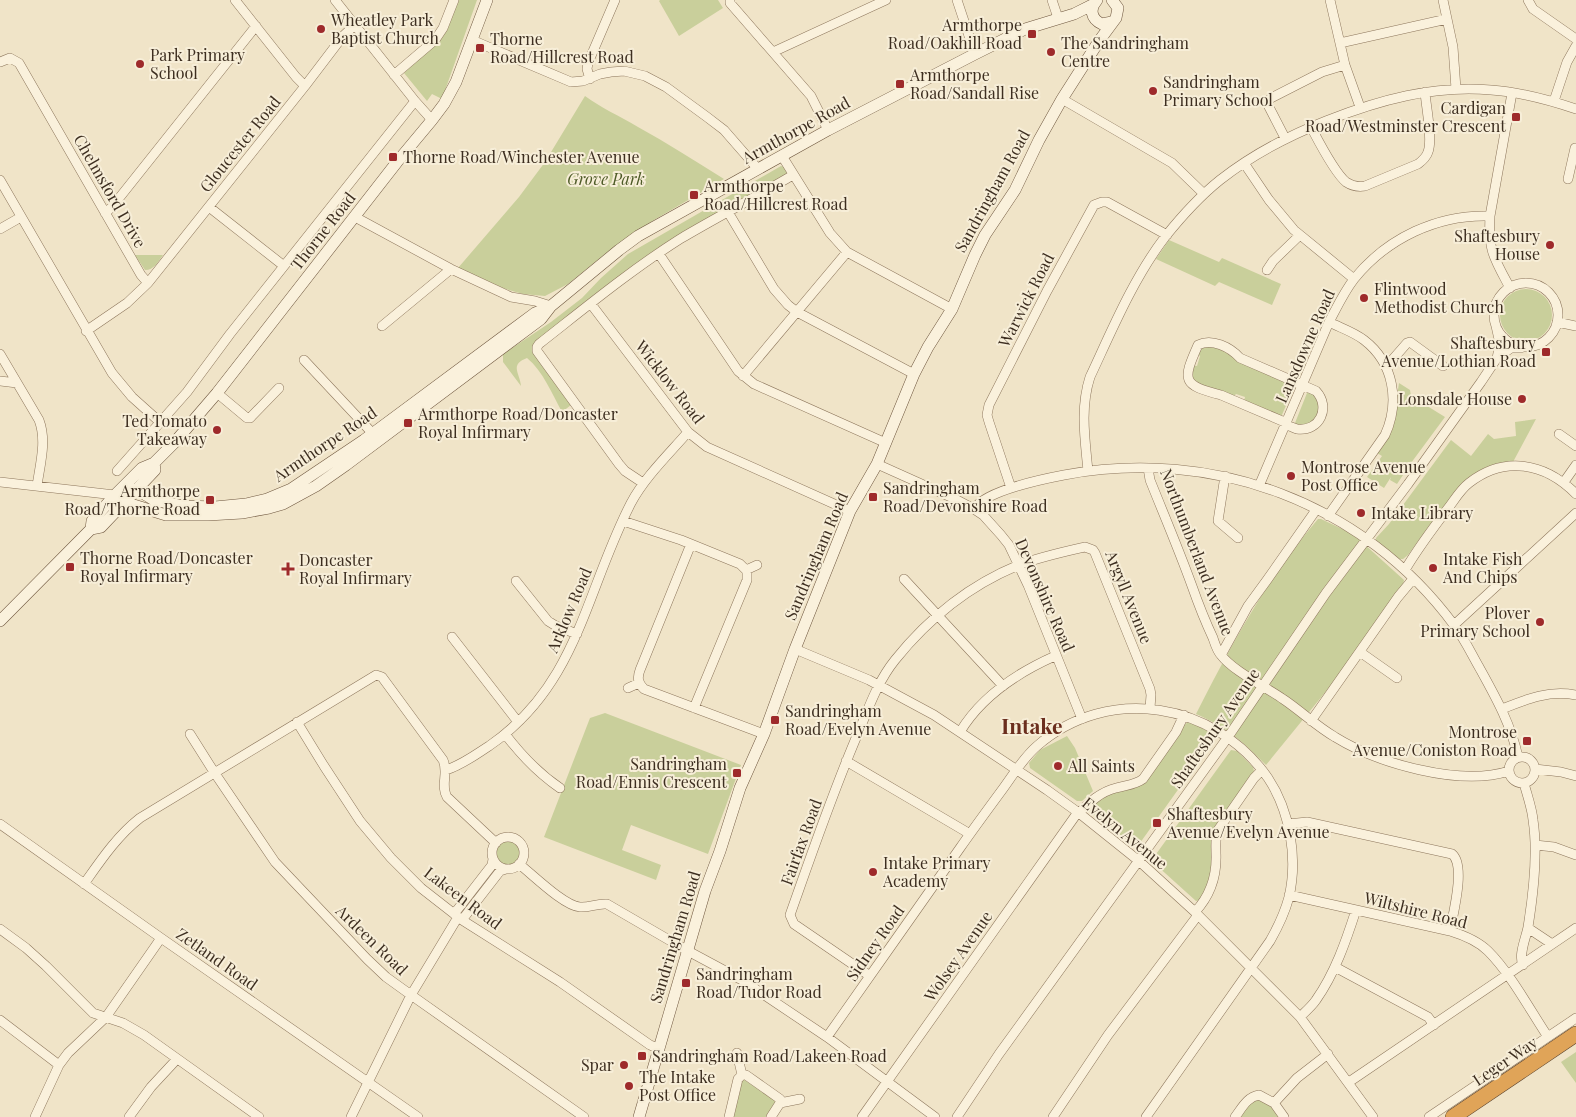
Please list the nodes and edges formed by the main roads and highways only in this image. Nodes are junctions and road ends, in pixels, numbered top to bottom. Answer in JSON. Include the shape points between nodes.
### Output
{"nodes":[{"id":1,"x":1576,"y":1034,"type":"edge"},
{"id":2,"x":1453,"y":1117,"type":"edge"}],
"edges":[{"from":1,"to":2,"type":"highway","name":"Leger Way"}]}
